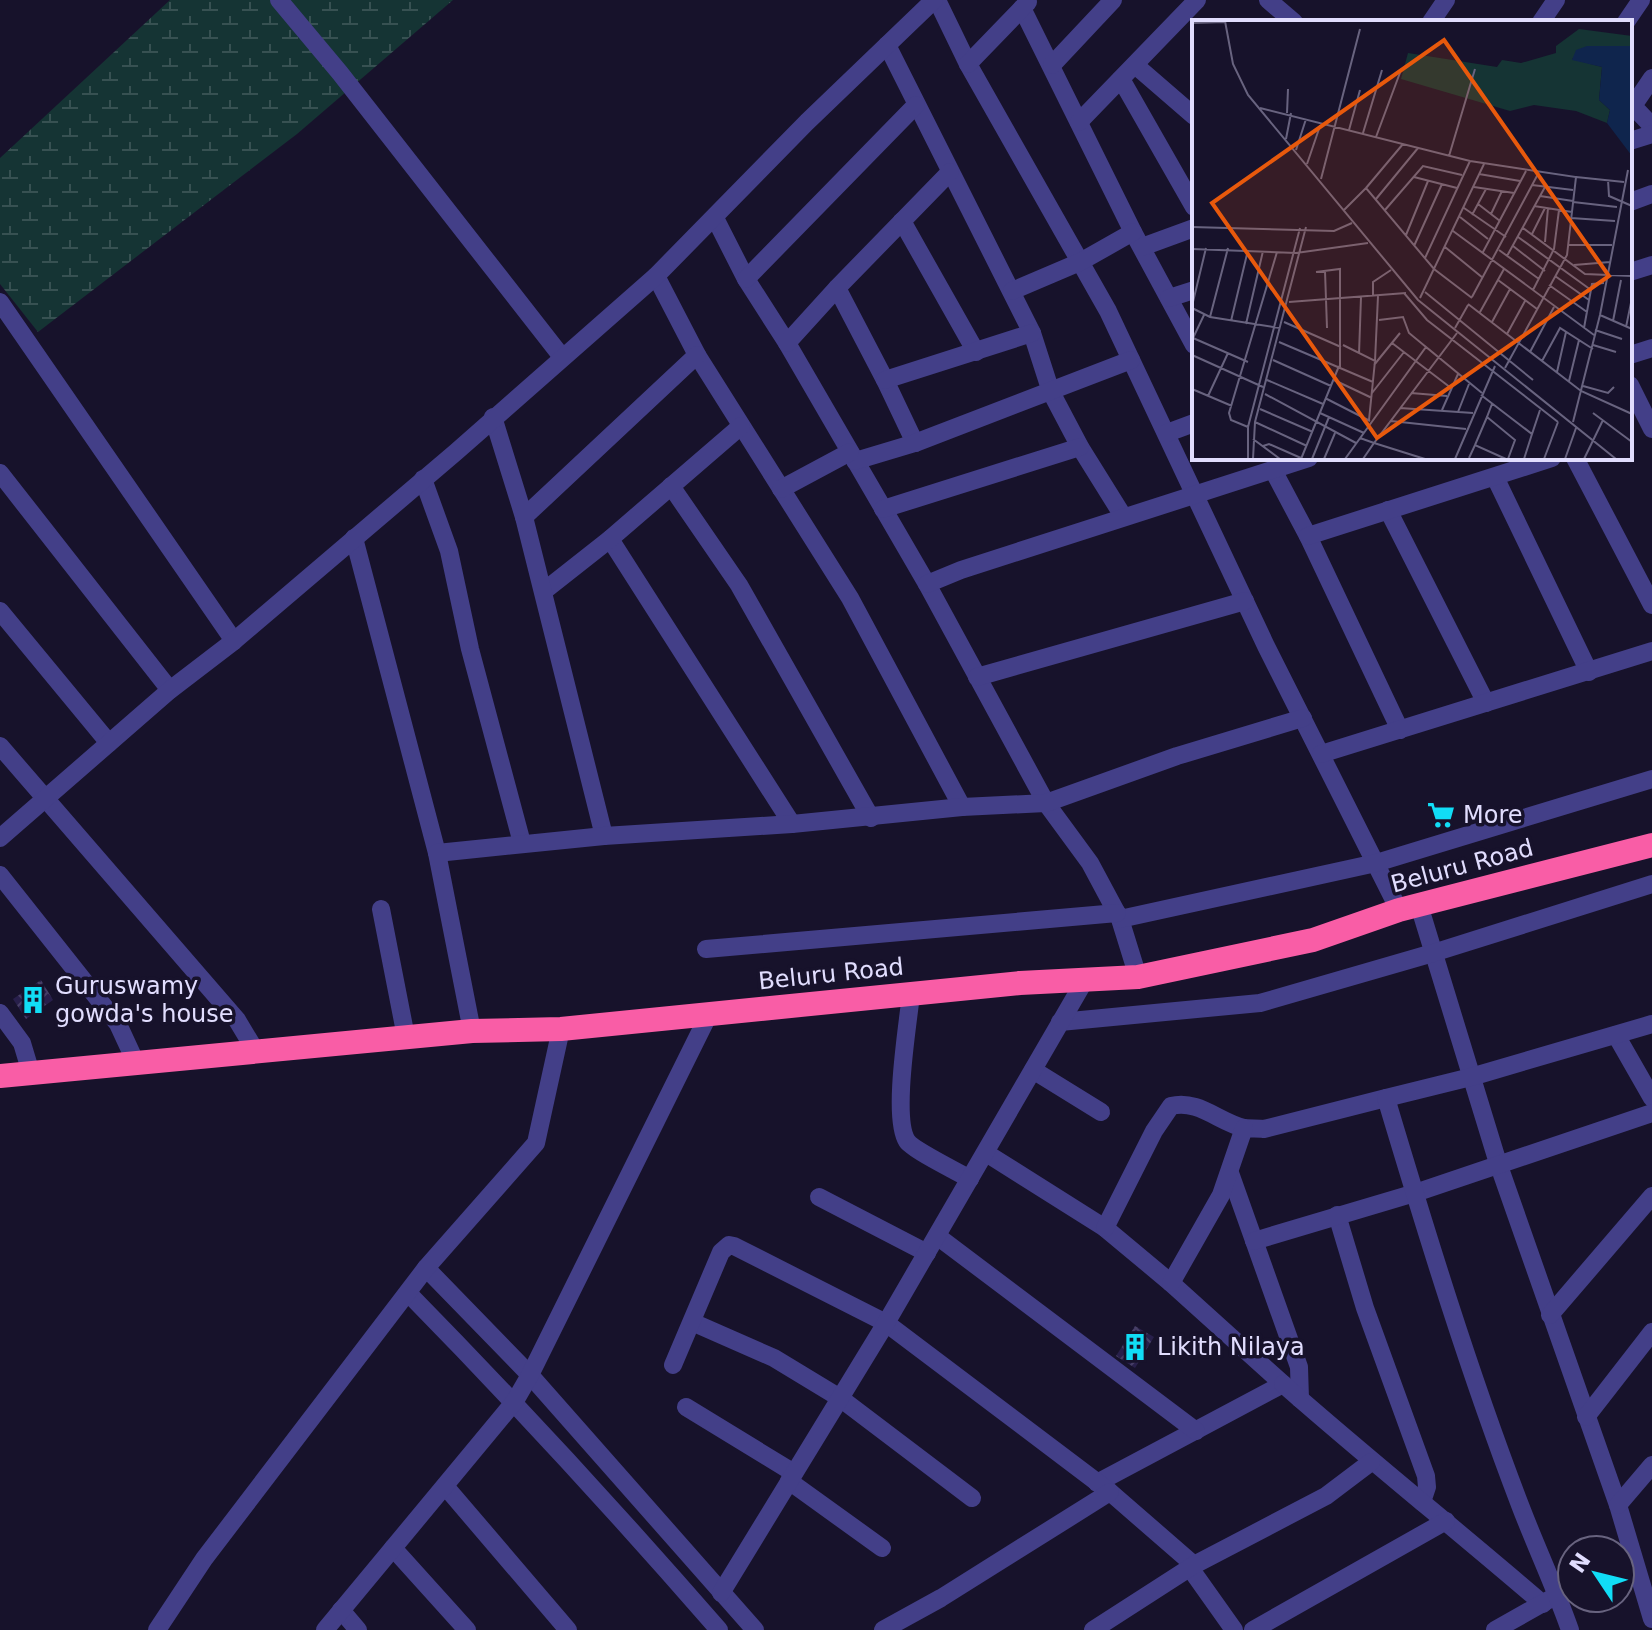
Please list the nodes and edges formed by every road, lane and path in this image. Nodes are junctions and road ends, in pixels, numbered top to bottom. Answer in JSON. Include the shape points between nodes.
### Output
{"nodes":[{"id":1,"x":279,"y":0,"type":"edge"},
{"id":2,"x":936,"y":0,"type":"edge"},
{"id":3,"x":1113,"y":0,"type":"edge"},
{"id":4,"x":1197,"y":0,"type":"edge"},
{"id":5,"x":1268,"y":0,"type":"edge"},
{"id":6,"x":1446,"y":0,"type":"edge"},
{"id":7,"x":1556,"y":0,"type":"edge"},
{"id":8,"x":1637,"y":1,"type":"edge"},
{"id":9,"x":1026,"y":4,"type":"edge"},
{"id":10,"x":1652,"y":18,"type":"edge"},
{"id":11,"x":1292,"y":20,"type":"edge"},
{"id":12,"x":1432,"y":20,"type":"edge"},
{"id":13,"x":1542,"y":20,"type":"edge"},
{"id":14,"x":1627,"y":20,"type":"edge"},
{"id":15,"x":1187,"y":24,"type":"edge"},
{"id":16,"x":887,"y":45,"type":"junction"},
{"id":17,"x":968,"y":64,"type":"junction"},
{"id":18,"x":1052,"y":65,"type":"junction"},
{"id":19,"x":1135,"y":65,"type":"junction"},
{"id":20,"x":1652,"y":78,"type":"edge"},
{"id":21,"x":1121,"y":79,"type":"junction"},
{"id":22,"x":916,"y":105,"type":"junction"},
{"id":23,"x":1192,"y":114,"type":"edge"},
{"id":24,"x":1079,"y":122,"type":"junction"},
{"id":25,"x":1652,"y":126,"type":"edge"},
{"id":26,"x":1652,"y":134,"type":"edge"},
{"id":27,"x":1632,"y":140,"type":"edge"},
{"id":28,"x":950,"y":172,"type":"junction"},
{"id":29,"x":1652,"y":194,"type":"edge"},
{"id":30,"x":1632,"y":201,"type":"edge"},
{"id":31,"x":1192,"y":203,"type":"edge"},
{"id":32,"x":715,"y":218,"type":"junction"},
{"id":33,"x":902,"y":221,"type":"junction"},
{"id":34,"x":1192,"y":228,"type":"edge"},
{"id":35,"x":1137,"y":240,"type":"junction"},
{"id":36,"x":1080,"y":262,"type":"junction"},
{"id":37,"x":1652,"y":265,"type":"edge"},
{"id":38,"x":1632,"y":271,"type":"edge"},
{"id":39,"x":656,"y":276,"type":"junction"},
{"id":40,"x":746,"y":279,"type":"junction"},
{"id":41,"x":837,"y":288,"type":"junction"},
{"id":42,"x":1012,"y":291,"type":"junction"},
{"id":43,"x":1192,"y":291,"type":"edge"},
{"id":44,"x":1169,"y":298,"type":"junction"},
{"id":45,"x":0,"y":302,"type":"edge"},
{"id":46,"x":1032,"y":333,"type":"junction"},
{"id":47,"x":1192,"y":341,"type":"edge"},
{"id":48,"x":787,"y":343,"type":"junction"},
{"id":49,"x":1652,"y":348,"type":"edge"},
{"id":50,"x":976,"y":352,"type":"junction"},
{"id":51,"x":1632,"y":354,"type":"edge"},
{"id":52,"x":697,"y":355,"type":"junction"},
{"id":53,"x":562,"y":357,"type":"junction"},
{"id":54,"x":1131,"y":360,"type":"junction"},
{"id":55,"x":885,"y":380,"type":"junction"},
{"id":56,"x":1632,"y":389,"type":"edge"},
{"id":57,"x":1051,"y":392,"type":"junction"},
{"id":58,"x":493,"y":417,"type":"junction"},
{"id":59,"x":1192,"y":424,"type":"edge"},
{"id":60,"x":741,"y":426,"type":"junction"},
{"id":61,"x":1652,"y":429,"type":"edge"},
{"id":62,"x":1167,"y":433,"type":"junction"},
{"id":63,"x":915,"y":443,"type":"junction"},
{"id":64,"x":1080,"y":447,"type":"junction"},
{"id":65,"x":853,"y":457,"type":"junction"},
{"id":66,"x":1303,"y":460,"type":"edge"},
{"id":67,"x":1546,"y":460,"type":"edge"},
{"id":68,"x":1576,"y":460,"type":"edge"},
{"id":69,"x":1273,"y":470,"type":"junction"},
{"id":70,"x":0,"y":473,"type":"edge"},
{"id":71,"x":1495,"y":477,"type":"junction"},
{"id":72,"x":423,"y":479,"type":"junction"},
{"id":73,"x":671,"y":486,"type":"junction"},
{"id":74,"x":781,"y":489,"type":"junction"},
{"id":75,"x":1197,"y":496,"type":"junction"},
{"id":76,"x":883,"y":509,"type":"junction"},
{"id":77,"x":1388,"y":510,"type":"junction"},
{"id":78,"x":1123,"y":516,"type":"junction"},
{"id":79,"x":524,"y":517,"type":"junction"},
{"id":80,"x":1308,"y":536,"type":"junction"},
{"id":81,"x":354,"y":538,"type":"junction"},
{"id":82,"x":610,"y":539,"type":"junction"},
{"id":83,"x":927,"y":584,"type":"junction"},
{"id":84,"x":544,"y":591,"type":"junction"},
{"id":85,"x":1245,"y":601,"type":"junction"},
{"id":86,"x":1652,"y":605,"type":"edge"},
{"id":87,"x":0,"y":611,"type":"edge"},
{"id":88,"x":234,"y":641,"type":"junction"},
{"id":89,"x":1652,"y":651,"type":"edge"},
{"id":90,"x":1589,"y":672,"type":"junction"},
{"id":91,"x":977,"y":677,"type":"junction"},
{"id":92,"x":170,"y":690,"type":"junction"},
{"id":93,"x":1486,"y":703,"type":"junction"},
{"id":94,"x":1303,"y":718,"type":"junction"},
{"id":95,"x":1400,"y":730,"type":"junction"},
{"id":96,"x":109,"y":743,"type":"junction"},
{"id":97,"x":0,"y":746,"type":"edge"},
{"id":98,"x":1321,"y":754,"type":"junction"},
{"id":99,"x":1652,"y":779,"type":"edge"},
{"id":100,"x":45,"y":799,"type":"junction"},
{"id":101,"x":1046,"y":803,"type":"junction"},
{"id":102,"x":962,"y":807,"type":"junction"},
{"id":103,"x":871,"y":818,"type":"junction"},
{"id":104,"x":792,"y":824,"type":"junction"},
{"id":105,"x":604,"y":836,"type":"junction"},
{"id":106,"x":0,"y":838,"type":"edge"},
{"id":107,"x":522,"y":843,"type":"junction"},
{"id":108,"x":1652,"y":845,"type":"edge"},
{"id":109,"x":437,"y":853,"type":"junction"},
{"id":110,"x":1376,"y":863,"type":"junction"},
{"id":111,"x":0,"y":875,"type":"edge"},
{"id":112,"x":1652,"y":884,"type":"edge"},
{"id":113,"x":1409,"y":908,"type":"junction"},
{"id":114,"x":381,"y":909,"type":"dead end"},
{"id":115,"x":1119,"y":916,"type":"junction"},
{"id":116,"x":706,"y":949,"type":"dead end"},
{"id":117,"x":1433,"y":953,"type":"junction"},
{"id":118,"x":1138,"y":977,"type":"junction"},
{"id":119,"x":1085,"y":980,"type":"junction"},
{"id":120,"x":911,"y":994,"type":"junction"},
{"id":121,"x":0,"y":1013,"type":"edge"},
{"id":122,"x":709,"y":1014,"type":"junction"},
{"id":123,"x":1060,"y":1022,"type":"junction"},
{"id":124,"x":1652,"y":1024,"type":"edge"},
{"id":125,"x":561,"y":1029,"type":"junction"},
{"id":126,"x":472,"y":1031,"type":"junction"},
{"id":127,"x":1616,"y":1035,"type":"junction"},
{"id":128,"x":406,"y":1037,"type":"junction"},
{"id":129,"x":255,"y":1050,"type":"junction"},
{"id":130,"x":136,"y":1063,"type":"junction"},
{"id":131,"x":1033,"y":1070,"type":"junction"},
{"id":132,"x":31,"y":1073,"type":"junction"},
{"id":133,"x":0,"y":1076,"type":"edge"},
{"id":134,"x":1471,"y":1077,"type":"junction"},
{"id":135,"x":1386,"y":1098,"type":"junction"},
{"id":136,"x":1652,"y":1098,"type":"edge"},
{"id":137,"x":1101,"y":1112,"type":"dead end"},
{"id":138,"x":1652,"y":1113,"type":"edge"},
{"id":139,"x":1244,"y":1128,"type":"junction"},
{"id":140,"x":986,"y":1153,"type":"junction"},
{"id":141,"x":1498,"y":1163,"type":"junction"},
{"id":142,"x":1230,"y":1173,"type":"junction"},
{"id":143,"x":970,"y":1179,"type":"junction"},
{"id":144,"x":1415,"y":1193,"type":"junction"},
{"id":145,"x":1652,"y":1196,"type":"edge"},
{"id":146,"x":819,"y":1197,"type":"dead end"},
{"id":147,"x":1337,"y":1215,"type":"junction"},
{"id":148,"x":1105,"y":1228,"type":"junction"},
{"id":149,"x":937,"y":1236,"type":"junction"},
{"id":150,"x":1254,"y":1241,"type":"junction"},
{"id":151,"x":927,"y":1253,"type":"junction"},
{"id":152,"x":426,"y":1268,"type":"junction"},
{"id":153,"x":1171,"y":1283,"type":"junction"},
{"id":154,"x":409,"y":1294,"type":"junction"},
{"id":155,"x":1550,"y":1315,"type":"junction"},
{"id":156,"x":692,"y":1322,"type":"junction"},
{"id":157,"x":886,"y":1323,"type":"junction"},
{"id":158,"x":1652,"y":1332,"type":"edge"},
{"id":159,"x":673,"y":1365,"type":"dead end"},
{"id":160,"x":530,"y":1375,"type":"junction"},
{"id":161,"x":1283,"y":1384,"type":"junction"},
{"id":162,"x":840,"y":1398,"type":"junction"},
{"id":163,"x":1300,"y":1399,"type":"junction"},
{"id":164,"x":515,"y":1401,"type":"junction"},
{"id":165,"x":686,"y":1407,"type":"dead end"},
{"id":166,"x":1586,"y":1417,"type":"junction"},
{"id":167,"x":1196,"y":1431,"type":"junction"},
{"id":168,"x":1371,"y":1462,"type":"junction"},
{"id":169,"x":1652,"y":1465,"type":"edge"},
{"id":170,"x":791,"y":1477,"type":"junction"},
{"id":171,"x":445,"y":1486,"type":"junction"},
{"id":172,"x":1104,"y":1488,"type":"junction"},
{"id":173,"x":972,"y":1498,"type":"dead end"},
{"id":174,"x":1422,"y":1502,"type":"junction"},
{"id":175,"x":1618,"y":1505,"type":"junction"},
{"id":176,"x":1446,"y":1521,"type":"junction"},
{"id":177,"x":393,"y":1548,"type":"junction"},
{"id":178,"x":882,"y":1548,"type":"dead end"},
{"id":179,"x":1192,"y":1566,"type":"junction"},
{"id":180,"x":721,"y":1593,"type":"junction"},
{"id":181,"x":1550,"y":1599,"type":"junction"},
{"id":182,"x":341,"y":1610,"type":"junction"},
{"id":183,"x":1652,"y":1619,"type":"edge"},
{"id":184,"x":157,"y":1630,"type":"edge"},
{"id":185,"x":325,"y":1630,"type":"edge"},
{"id":186,"x":358,"y":1630,"type":"edge"},
{"id":187,"x":467,"y":1630,"type":"edge"},
{"id":188,"x":568,"y":1630,"type":"edge"},
{"id":189,"x":719,"y":1630,"type":"edge"},
{"id":190,"x":755,"y":1630,"type":"edge"},
{"id":191,"x":883,"y":1630,"type":"edge"},
{"id":192,"x":1093,"y":1630,"type":"edge"},
{"id":193,"x":1234,"y":1630,"type":"edge"},
{"id":194,"x":1253,"y":1630,"type":"edge"},
{"id":195,"x":1495,"y":1630,"type":"edge"},
{"id":196,"x":1570,"y":1630,"type":"edge"}],
"edges":[{"from":1,"to":53,"type":"street"},
{"from":2,"to":16,"type":"street"},
{"from":2,"to":17,"type":"street"},
{"from":3,"to":18,"type":"street"},
{"from":4,"to":15,"type":"street"},
{"from":5,"to":11,"type":"street"},
{"from":6,"to":12,"type":"street"},
{"from":7,"to":13,"type":"street"},
{"from":8,"to":10,"type":"street"},
{"from":8,"to":14,"type":"street"},
{"from":9,"to":17,"type":"street"},
{"from":9,"to":18,"type":"street"},
{"from":15,"to":19,"type":"street"},
{"from":16,"to":22,"type":"street"},
{"from":16,"to":32,"type":"street"},
{"from":17,"to":36,"type":"street"},
{"from":18,"to":24,"type":"street"},
{"from":19,"to":21,"type":"street"},
{"from":19,"to":23,"type":"street"},
{"from":20,"to":25,"type":"street","via":[[1633,106]]},
{"from":21,"to":24,"type":"street"},
{"from":21,"to":31,"type":"street"},
{"from":22,"to":28,"type":"street"},
{"from":22,"to":40,"type":"street"},
{"from":24,"to":35,"type":"street"},
{"from":26,"to":27,"type":"street"},
{"from":28,"to":33,"type":"street"},
{"from":28,"to":42,"type":"street"},
{"from":29,"to":30,"type":"street"},
{"from":32,"to":39,"type":"street"},
{"from":32,"to":40,"type":"street"},
{"from":33,"to":41,"type":"street"},
{"from":33,"to":50,"type":"street"},
{"from":34,"to":35,"type":"street"},
{"from":35,"to":36,"type":"street"},
{"from":35,"to":44,"type":"street"},
{"from":36,"to":42,"type":"street"},
{"from":36,"to":54,"type":"street"},
{"from":37,"to":38,"type":"street"},
{"from":39,"to":52,"type":"street"},
{"from":39,"to":53,"type":"street"},
{"from":40,"to":48,"type":"street"},
{"from":41,"to":48,"type":"street"},
{"from":41,"to":55,"type":"street"},
{"from":42,"to":46,"type":"street"},
{"from":43,"to":44,"type":"street"},
{"from":44,"to":47,"type":"street"},
{"from":45,"to":88,"type":"street"},
{"from":46,"to":50,"type":"street"},
{"from":46,"to":57,"type":"street"},
{"from":48,"to":65,"type":"street"},
{"from":49,"to":51,"type":"street"},
{"from":50,"to":55,"type":"street"},
{"from":52,"to":60,"type":"street"},
{"from":52,"to":79,"type":"street"},
{"from":53,"to":58,"type":"street"},
{"from":54,"to":57,"type":"street"},
{"from":54,"to":62,"type":"street"},
{"from":55,"to":63,"type":"street"},
{"from":56,"to":61,"type":"street"},
{"from":57,"to":63,"type":"street"},
{"from":57,"to":64,"type":"street"},
{"from":58,"to":72,"type":"street"},
{"from":58,"to":79,"type":"street"},
{"from":59,"to":62,"type":"street"},
{"from":60,"to":73,"type":"street"},
{"from":60,"to":74,"type":"street"},
{"from":62,"to":75,"type":"street"},
{"from":63,"to":65,"type":"street"},
{"from":64,"to":76,"type":"street"},
{"from":64,"to":78,"type":"street"},
{"from":65,"to":74,"type":"street"},
{"from":65,"to":76,"type":"street"},
{"from":66,"to":69,"type":"street"},
{"from":67,"to":71,"type":"street"},
{"from":68,"to":86,"type":"street"},
{"from":69,"to":75,"type":"street"},
{"from":69,"to":80,"type":"street"},
{"from":70,"to":92,"type":"street"},
{"from":71,"to":77,"type":"street"},
{"from":71,"to":90,"type":"street"},
{"from":72,"to":81,"type":"street"},
{"from":72,"to":107,"type":"street","via":[[449,551]]},
{"from":73,"to":82,"type":"street"},
{"from":73,"to":103,"type":"street","via":[[739,585]]},
{"from":74,"to":102,"type":"street","via":[[850,598]]},
{"from":75,"to":78,"type":"street"},
{"from":75,"to":85,"type":"street"},
{"from":76,"to":83,"type":"street"},
{"from":77,"to":80,"type":"street"},
{"from":77,"to":93,"type":"street"},
{"from":78,"to":83,"type":"street"},
{"from":79,"to":84,"type":"street"},
{"from":80,"to":95,"type":"street"},
{"from":81,"to":88,"type":"street"},
{"from":81,"to":109,"type":"street"},
{"from":82,"to":84,"type":"street"},
{"from":82,"to":104,"type":"street"},
{"from":83,"to":91,"type":"street"},
{"from":84,"to":105,"type":"street"},
{"from":85,"to":91,"type":"street"},
{"from":85,"to":94,"type":"street"},
{"from":87,"to":96,"type":"street"},
{"from":88,"to":92,"type":"street"},
{"from":89,"to":90,"type":"street"},
{"from":90,"to":93,"type":"street"},
{"from":91,"to":101,"type":"street"},
{"from":92,"to":96,"type":"street"},
{"from":93,"to":95,"type":"street"},
{"from":94,"to":98,"type":"street"},
{"from":94,"to":101,"type":"street"},
{"from":95,"to":98,"type":"street"},
{"from":96,"to":100,"type":"street"},
{"from":97,"to":100,"type":"street"},
{"from":98,"to":110,"type":"street"},
{"from":99,"to":110,"type":"street"},
{"from":100,"to":106,"type":"street"},
{"from":100,"to":129,"type":"street","via":[[237,1020]]},
{"from":101,"to":102,"type":"street"},
{"from":101,"to":115,"type":"street","via":[[1090,863]]},
{"from":102,"to":103,"type":"street"},
{"from":103,"to":104,"type":"street"},
{"from":104,"to":105,"type":"street"},
{"from":105,"to":107,"type":"street"},
{"from":107,"to":109,"type":"street"},
{"from":108,"to":113,"type":"highway","name":"Beluru Road"},
{"from":109,"to":126,"type":"street"},
{"from":110,"to":113,"type":"street"},
{"from":110,"to":115,"type":"street"},
{"from":111,"to":130,"type":"street","via":[[118,1024]]},
{"from":112,"to":117,"type":"street"},
{"from":113,"to":117,"type":"street"},
{"from":113,"to":118,"type":"highway","name":"Beluru Road","via":[[1313,940]]},
{"from":114,"to":128,"type":"street"},
{"from":115,"to":116,"type":"street"},
{"from":115,"to":118,"type":"street"},
{"from":117,"to":123,"type":"street","via":[[1260,1003]]},
{"from":117,"to":134,"type":"street"},
{"from":118,"to":119,"type":"highway","name":"Beluru Road"},
{"from":119,"to":120,"type":"highway","name":"Beluru Road"},
{"from":119,"to":123,"type":"street"},
{"from":120,"to":122,"type":"highway","name":"Beluru Road"},
{"from":120,"to":143,"type":"street","via":[[900,1091],[904,1133],[911,1145]]},
{"from":121,"to":132,"type":"street","via":[[22,1043]]},
{"from":122,"to":125,"type":"highway","name":"Beluru Road"},
{"from":122,"to":160,"type":"street"},
{"from":123,"to":131,"type":"street"},
{"from":124,"to":127,"type":"street"},
{"from":125,"to":126,"type":"highway","name":"Beluru Road"},
{"from":125,"to":152,"type":"street","via":[[536,1143]]},
{"from":126,"to":128,"type":"highway","name":"Beluru Road"},
{"from":127,"to":134,"type":"street"},
{"from":127,"to":136,"type":"street"},
{"from":128,"to":129,"type":"highway","name":"Beluru Road"},
{"from":129,"to":130,"type":"highway","name":"Beluru Road"},
{"from":130,"to":132,"type":"highway","name":"Beluru Road"},
{"from":131,"to":137,"type":"street"},
{"from":131,"to":140,"type":"street"},
{"from":132,"to":133,"type":"highway","name":"Beluru Road"},
{"from":134,"to":135,"type":"street"},
{"from":134,"to":141,"type":"street"},
{"from":135,"to":139,"type":"street","via":[[1264,1129]]},
{"from":135,"to":144,"type":"street"},
{"from":138,"to":141,"type":"street"},
{"from":139,"to":142,"type":"street"},
{"from":139,"to":148,"type":"street","via":[[1202,1109],[1171,1106]]},
{"from":140,"to":143,"type":"street"},
{"from":140,"to":148,"type":"street"},
{"from":141,"to":144,"type":"street"},
{"from":141,"to":155,"type":"street"},
{"from":142,"to":150,"type":"street"},
{"from":142,"to":153,"type":"street"},
{"from":143,"to":149,"type":"street"},
{"from":144,"to":147,"type":"street"},
{"from":144,"to":181,"type":"street"},
{"from":145,"to":155,"type":"street"},
{"from":146,"to":151,"type":"street"},
{"from":147,"to":150,"type":"street"},
{"from":147,"to":174,"type":"street","via":[[1426,1476]]},
{"from":148,"to":153,"type":"street"},
{"from":149,"to":151,"type":"street"},
{"from":149,"to":167,"type":"street"},
{"from":150,"to":163,"type":"street","via":[[1299,1367]]},
{"from":151,"to":157,"type":"street"},
{"from":152,"to":154,"type":"street"},
{"from":152,"to":160,"type":"street"},
{"from":153,"to":161,"type":"street"},
{"from":154,"to":164,"type":"street"},
{"from":154,"to":184,"type":"street","via":[[204,1559]]},
{"from":155,"to":166,"type":"street"},
{"from":156,"to":157,"type":"street","via":[[721,1252],[729,1245]]},
{"from":156,"to":159,"type":"street"},
{"from":156,"to":162,"type":"street","via":[[774,1358]]},
{"from":157,"to":162,"type":"street"},
{"from":157,"to":172,"type":"street"},
{"from":158,"to":166,"type":"street"},
{"from":160,"to":164,"type":"street"},
{"from":160,"to":180,"type":"street"},
{"from":161,"to":163,"type":"street"},
{"from":161,"to":167,"type":"street"},
{"from":162,"to":170,"type":"street"},
{"from":162,"to":173,"type":"street"},
{"from":163,"to":168,"type":"street"},
{"from":164,"to":171,"type":"street"},
{"from":164,"to":189,"type":"street"},
{"from":165,"to":170,"type":"street"},
{"from":166,"to":175,"type":"street"},
{"from":167,"to":172,"type":"street"},
{"from":168,"to":174,"type":"street"},
{"from":168,"to":179,"type":"street","via":[[1326,1496]]},
{"from":169,"to":175,"type":"street"},
{"from":170,"to":178,"type":"street"},
{"from":170,"to":180,"type":"street"},
{"from":171,"to":177,"type":"street"},
{"from":171,"to":188,"type":"street"},
{"from":172,"to":179,"type":"street"},
{"from":172,"to":191,"type":"street","via":[[941,1598]]},
{"from":174,"to":176,"type":"street"},
{"from":175,"to":183,"type":"street"},
{"from":176,"to":181,"type":"street"},
{"from":176,"to":194,"type":"street"},
{"from":177,"to":182,"type":"street"},
{"from":177,"to":187,"type":"street"},
{"from":179,"to":192,"type":"street"},
{"from":179,"to":193,"type":"street"},
{"from":180,"to":190,"type":"street"},
{"from":181,"to":195,"type":"street"},
{"from":181,"to":196,"type":"street"},
{"from":182,"to":185,"type":"street"},
{"from":182,"to":186,"type":"street"}]}
